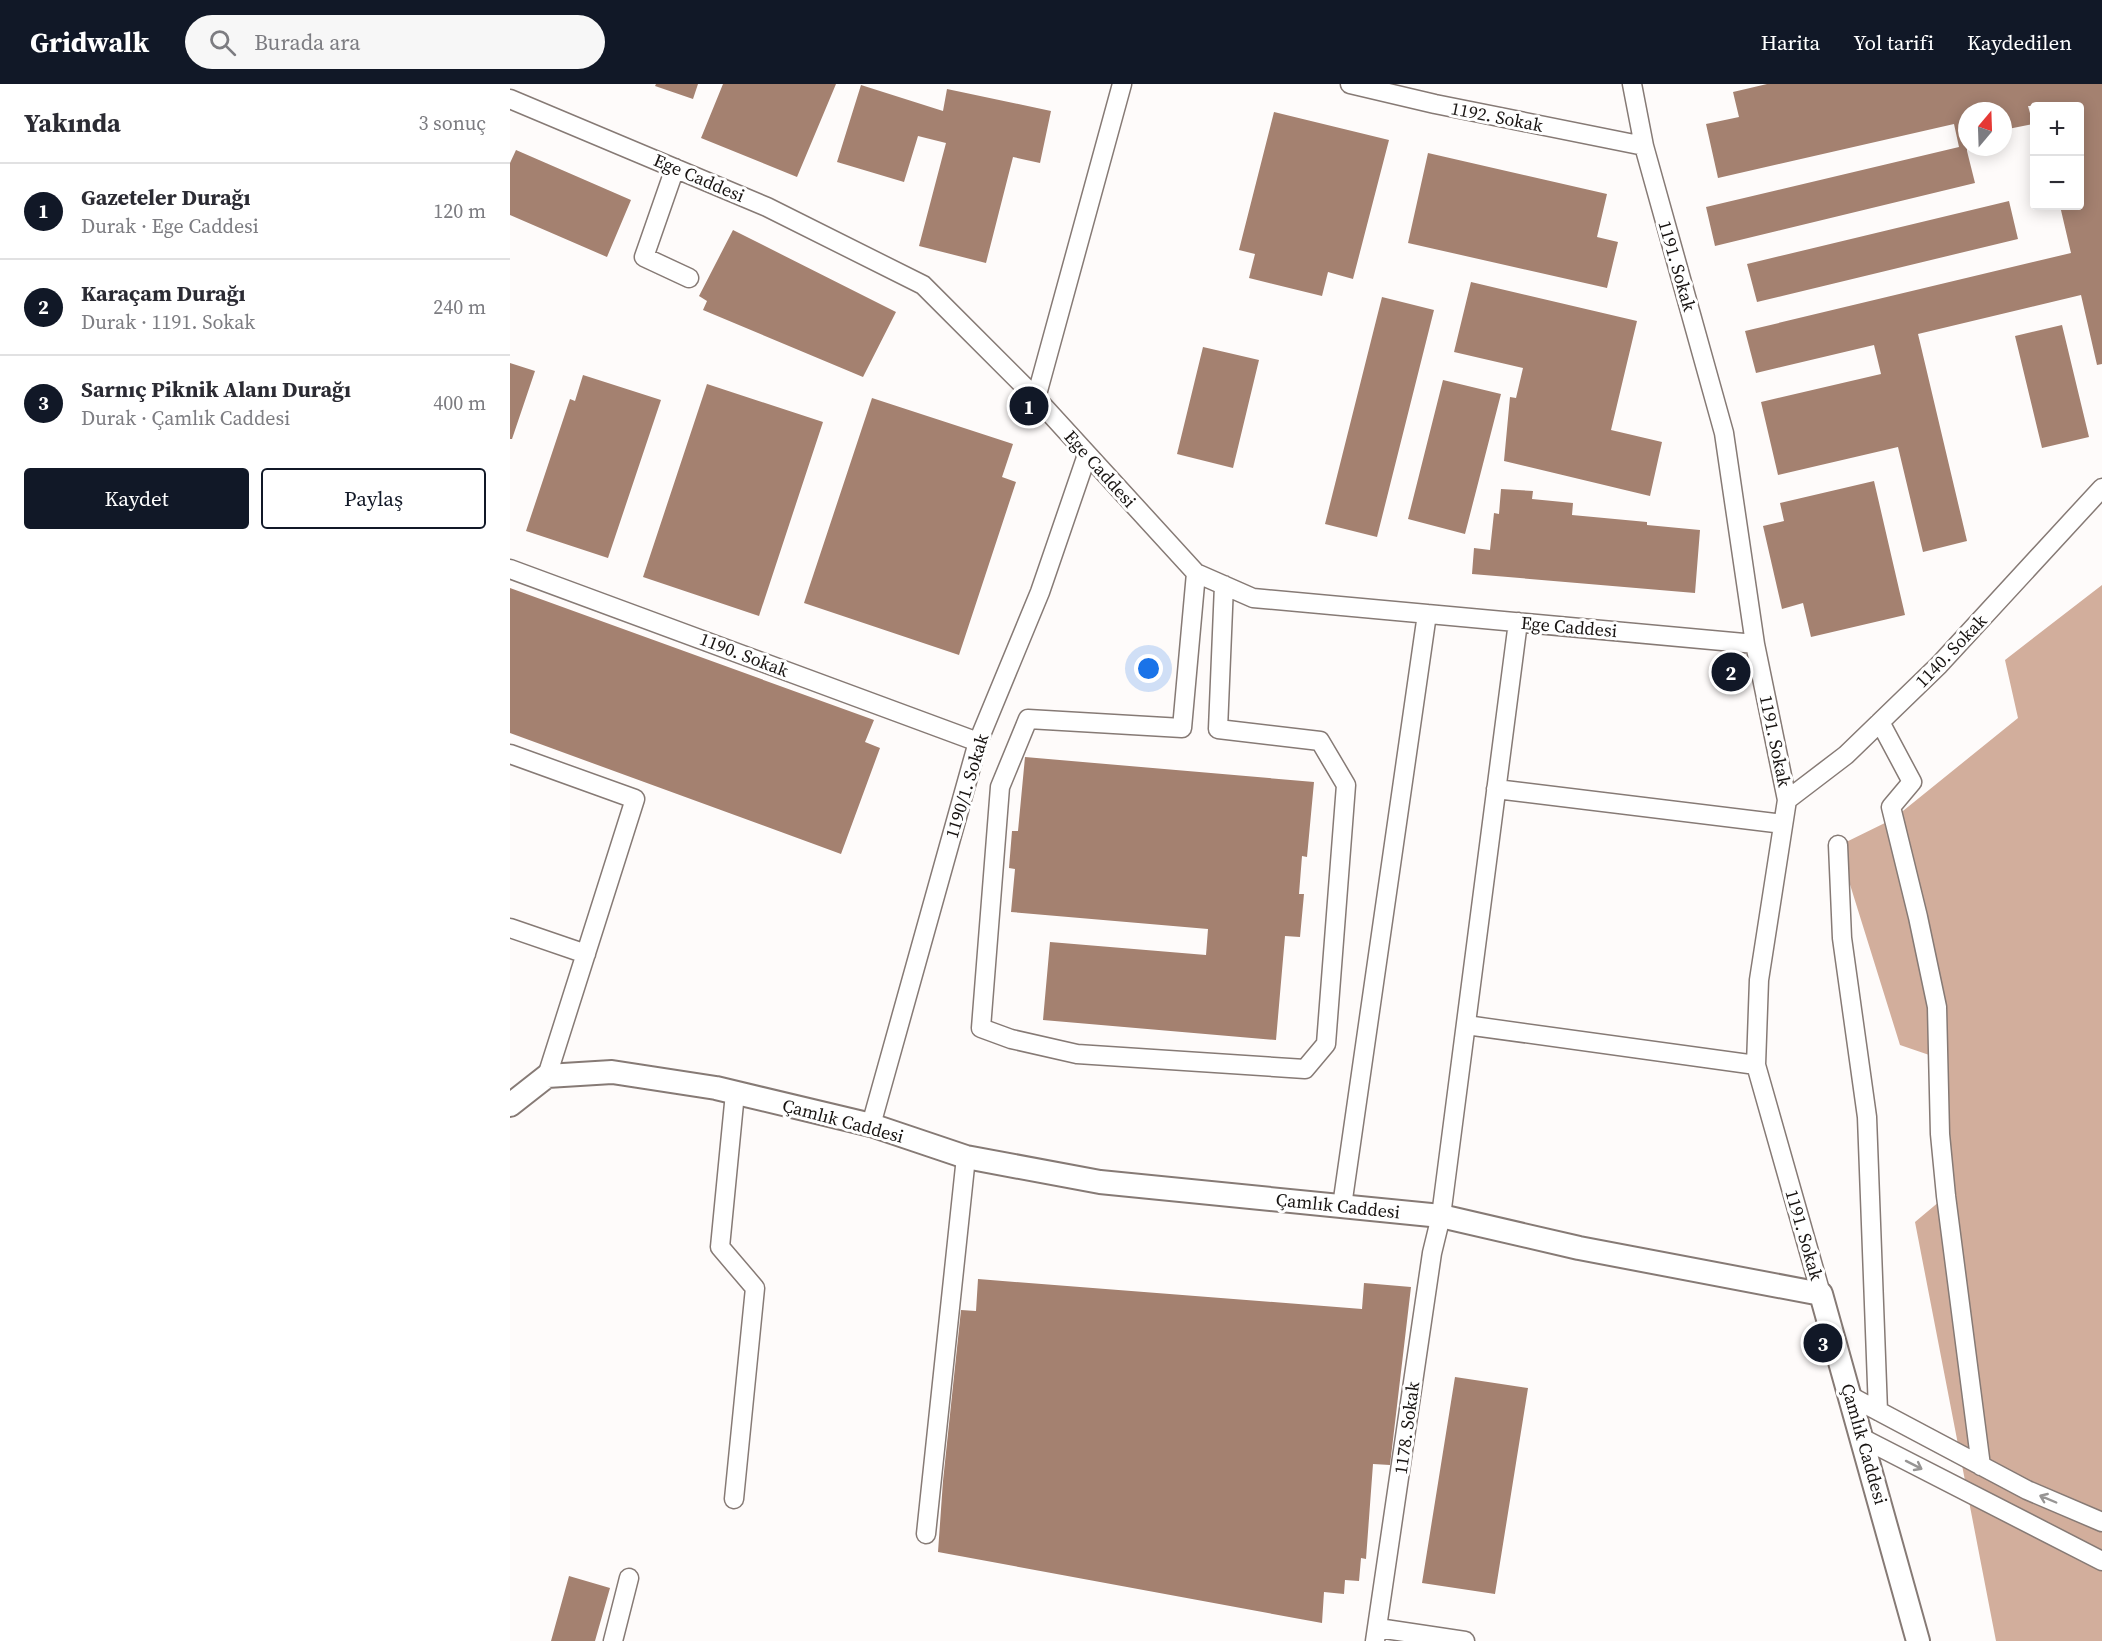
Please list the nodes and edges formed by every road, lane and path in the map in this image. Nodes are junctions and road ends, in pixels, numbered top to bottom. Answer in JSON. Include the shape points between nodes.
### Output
{"nodes":[{"id":1,"x":1122,"y":84,"type":"edge"},
{"id":2,"x":1350,"y":84,"type":"edge"},
{"id":3,"x":1632,"y":84,"type":"edge"},
{"id":4,"x":510,"y":99,"type":"edge"},
{"id":5,"x":1644,"y":146,"type":"junction"},
{"id":6,"x":675,"y":168,"type":"junction"},
{"id":7,"x":689,"y":278,"type":"dead end"},
{"id":8,"x":1036,"y":398,"type":"junction"},
{"id":9,"x":1087,"y":454,"type":"junction"},
{"id":10,"x":2102,"y":488,"type":"edge"},
{"id":11,"x":510,"y":569,"type":"edge"},
{"id":12,"x":1196,"y":573,"type":"junction"},
{"id":13,"x":1224,"y":585,"type":"junction"},
{"id":14,"x":1427,"y":614,"type":"junction"},
{"id":15,"x":1518,"y":622,"type":"junction"},
{"id":16,"x":1755,"y":644,"type":"junction"},
{"id":17,"x":1880,"y":722,"type":"junction"},
{"id":18,"x":978,"y":742,"type":"junction"},
{"id":19,"x":510,"y":754,"type":"edge"},
{"id":20,"x":1496,"y":789,"type":"junction"},
{"id":21,"x":1787,"y":800,"type":"junction"},
{"id":22,"x":1783,"y":824,"type":"junction"},
{"id":23,"x":1838,"y":846,"type":"dead end"},
{"id":24,"x":510,"y":928,"type":"edge"},
{"id":25,"x":586,"y":954,"type":"junction"},
{"id":26,"x":1466,"y":1025,"type":"junction"},
{"id":27,"x":1756,"y":1065,"type":"junction"},
{"id":28,"x":547,"y":1076,"type":"junction"},
{"id":29,"x":735,"y":1093,"type":"junction"},
{"id":30,"x":510,"y":1105,"type":"edge"},
{"id":31,"x":871,"y":1125,"type":"junction"},
{"id":32,"x":966,"y":1157,"type":"junction"},
{"id":33,"x":1342,"y":1206,"type":"junction"},
{"id":34,"x":1441,"y":1216,"type":"junction"},
{"id":35,"x":1821,"y":1294,"type":"junction"},
{"id":36,"x":1850,"y":1396,"type":"junction"},
{"id":37,"x":1878,"y":1411,"type":"junction"},
{"id":38,"x":1862,"y":1438,"type":"junction"},
{"id":39,"x":1981,"y":1466,"type":"junction"},
{"id":40,"x":734,"y":1499,"type":"dead end"},
{"id":41,"x":2102,"y":1522,"type":"edge"},
{"id":42,"x":926,"y":1534,"type":"dead end"},
{"id":43,"x":2102,"y":1561,"type":"edge"},
{"id":44,"x":629,"y":1578,"type":"dead end"},
{"id":45,"x":1376,"y":1635,"type":"edge"},
{"id":46,"x":614,"y":1641,"type":"edge"},
{"id":47,"x":1465,"y":1641,"type":"edge"},
{"id":48,"x":1918,"y":1641,"type":"edge"}],
"edges":[{"from":1,"to":8,"type":"street"},
{"from":2,"to":5,"type":"street","name":"1192. Sokak"},
{"from":3,"to":5,"type":"street","name":"1191. Sokak"},
{"from":4,"to":6,"type":"street","name":"Ege Caddesi"},
{"from":5,"to":16,"type":"street","name":"1191. Sokak","via":[[1724,433]]},
{"from":6,"to":7,"type":"street","via":[[644,257]]},
{"from":6,"to":8,"type":"street","name":"Ege Caddesi","via":[[767,207],[923,285]]},
{"from":8,"to":9,"type":"street","name":"Ege Caddesi"},
{"from":9,"to":12,"type":"street","name":"Ege Caddesi"},
{"from":9,"to":18,"type":"street","name":"1190/1. Sokak","via":[[1040,592]]},
{"from":10,"to":17,"type":"street","name":"1140. Sokak"},
{"from":11,"to":18,"type":"street","name":"1190. Sokak"},
{"from":12,"to":13,"type":"street","name":"Ege Caddesi"},
{"from":12,"to":13,"type":"street","via":[[1182,728],[1028,719],[1000,787],[981,1028],[1011,1040],[1077,1054],[1305,1069],[1326,1044],[1346,785],[1320,741],[1218,729]]},
{"from":13,"to":14,"type":"street","name":"Ege Caddesi","via":[[1253,598]]},
{"from":14,"to":15,"type":"street","name":"Ege Caddesi"},
{"from":14,"to":33,"type":"street"},
{"from":15,"to":16,"type":"street","name":"Ege Caddesi"},
{"from":15,"to":20,"type":"street","name":"1178. Sokak"},
{"from":16,"to":21,"type":"street","name":"1191. Sokak"},
{"from":17,"to":21,"type":"street","name":"1140. Sokak","via":[[1846,755]]},
{"from":17,"to":39,"type":"street","via":[[1912,782],[1890,807],[1937,1007],[1940,1134]]},
{"from":18,"to":31,"type":"street","name":"1190/1. Sokak"},
{"from":19,"to":25,"type":"street","via":[[635,799]]},
{"from":20,"to":22,"type":"street"},
{"from":20,"to":26,"type":"street","name":"1178. Sokak"},
{"from":21,"to":22,"type":"street","name":"1191. Sokak"},
{"from":22,"to":27,"type":"street","name":"1191. Sokak","via":[[1759,981]]},
{"from":23,"to":37,"type":"street","via":[[1842,938],[1867,1117]]},
{"from":24,"to":25,"type":"street"},
{"from":25,"to":28,"type":"street"},
{"from":26,"to":27,"type":"street"},
{"from":26,"to":34,"type":"street","name":"1178. Sokak"},
{"from":27,"to":35,"type":"street","name":"1191. Sokak"},
{"from":28,"to":29,"type":"main road","name":"Çamlık Caddesi","via":[[612,1072]]},
{"from":28,"to":30,"type":"main road"},
{"from":29,"to":31,"type":"main road","name":"Çamlık Caddesi"},
{"from":29,"to":40,"type":"street","via":[[720,1247],[755,1288]]},
{"from":31,"to":32,"type":"main road","name":"Çamlık Caddesi"},
{"from":32,"to":33,"type":"main road","name":"Çamlık Caddesi","via":[[1100,1182]]},
{"from":32,"to":42,"type":"street"},
{"from":33,"to":34,"type":"main road","name":"Çamlık Caddesi"},
{"from":34,"to":35,"type":"main road","name":"Çamlık Caddesi","via":[[1579,1248]]},
{"from":34,"to":45,"type":"street","name":"1178. Sokak","via":[[1432,1253]]},
{"from":35,"to":36,"type":"main road","name":"Çamlık Caddesi"},
{"from":36,"to":37,"type":"street"},
{"from":36,"to":38,"type":"main road","name":"Çamlık Caddesi"},
{"from":37,"to":39,"type":"street"},
{"from":38,"to":43,"type":"street","one_way":true},
{"from":38,"to":48,"type":"main road","name":"Çamlık Caddesi"},
{"from":41,"to":39,"type":"street","one_way":true},
{"from":44,"to":46,"type":"street"},
{"from":45,"to":47,"type":"street"}]}
